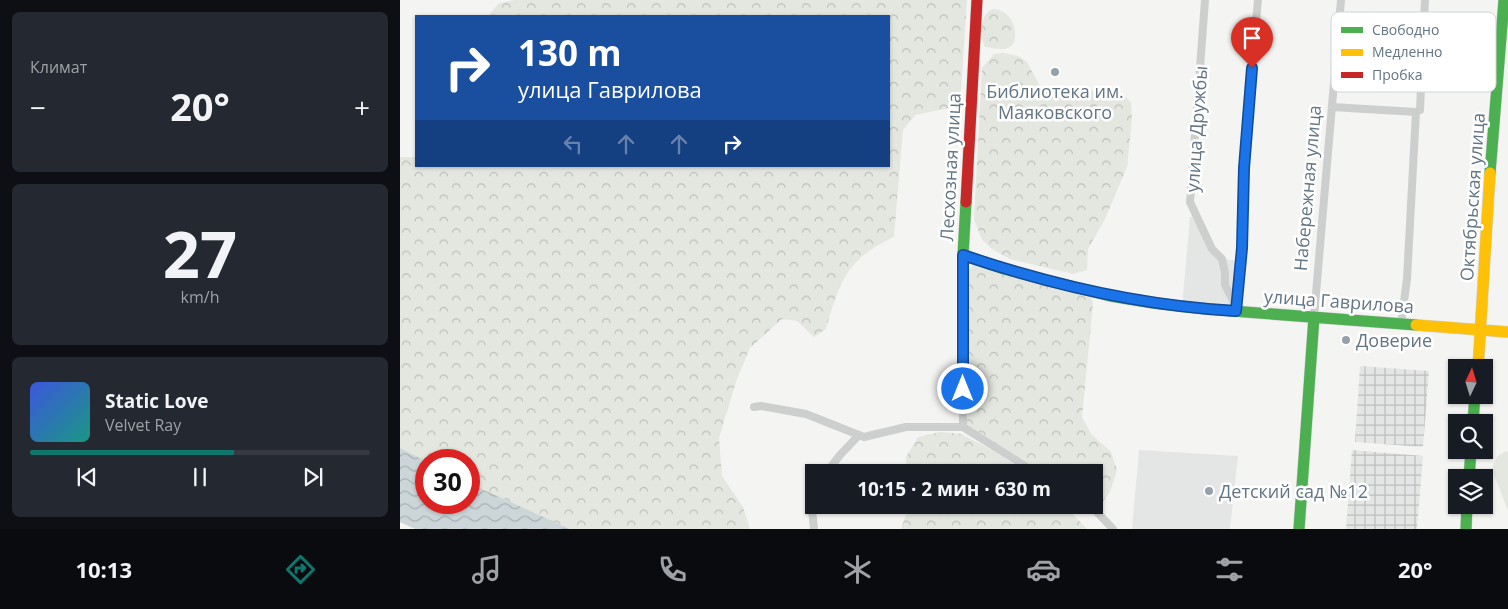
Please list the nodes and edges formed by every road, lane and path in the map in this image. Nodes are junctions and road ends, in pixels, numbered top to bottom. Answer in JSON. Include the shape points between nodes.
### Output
{"nodes":[{"id":1,"x":977,"y":0,"type":"edge"},
{"id":2,"x":1205,"y":0,"type":"edge"},
{"id":3,"x":1258,"y":0,"type":"edge"},
{"id":4,"x":1504,"y":0,"type":"edge"},
{"id":5,"x":1333,"y":92,"type":"edge"},
{"id":6,"x":1419,"y":92,"type":"edge"},
{"id":7,"x":1332,"y":107,"type":"junction"},
{"id":8,"x":1418,"y":111,"type":"junction"},
{"id":9,"x":963,"y":255,"type":"junction"},
{"id":10,"x":1236,"y":308,"type":"junction"},
{"id":11,"x":1314,"y":316,"type":"junction"},
{"id":12,"x":1401,"y":324,"type":"junction"},
{"id":13,"x":1480,"y":329,"type":"junction"},
{"id":14,"x":1508,"y":332,"type":"edge"},
{"id":15,"x":1478,"y":359,"type":"edge"},
{"id":16,"x":754,"y":407,"type":"dead end"},
{"id":17,"x":963,"y":427,"type":"junction"},
{"id":18,"x":859,"y":435,"type":"junction"},
{"id":19,"x":833,"y":464,"type":"edge"},
{"id":20,"x":1022,"y":464,"type":"edge"},
{"id":21,"x":812,"y":514,"type":"edge"},
{"id":22,"x":1099,"y":514,"type":"edge"},
{"id":23,"x":1467,"y":514,"type":"edge"},
{"id":24,"x":814,"y":529,"type":"edge"},
{"id":25,"x":1113,"y":529,"type":"edge"},
{"id":26,"x":1299,"y":529,"type":"edge"},
{"id":27,"x":1466,"y":529,"type":"edge"}],
"edges":[{"from":1,"to":9,"type":"street","name":"Лесхозная улица"},
{"from":2,"to":10,"type":"street","name":"улица Дружбы","via":[[1190,202],[1212,249],[1222,259],[1226,285]]},
{"from":3,"to":10,"type":"street"},
{"from":4,"to":13,"type":"street","name":"Октябрьская улица"},
{"from":5,"to":7,"type":"street","name":"Набережная улица"},
{"from":6,"to":8,"type":"street"},
{"from":7,"to":8,"type":"street"},
{"from":7,"to":11,"type":"street","name":"Набережная улица"},
{"from":8,"to":12,"type":"street"},
{"from":9,"to":10,"type":"street","name":"улица Гаврилова","via":[[1110,296],[1153,303]]},
{"from":9,"to":17,"type":"street","name":"Лесхозная улица"},
{"from":10,"to":11,"type":"street","name":"улица Гаврилова"},
{"from":11,"to":12,"type":"street","name":"улица Гаврилова"},
{"from":11,"to":26,"type":"street","name":"Набережная улица"},
{"from":12,"to":13,"type":"street","name":"улица Гаврилова"},
{"from":13,"to":14,"type":"street","name":"улица Гаврилова"},
{"from":13,"to":15,"type":"street","name":"Октябрьская улица"},
{"from":16,"to":18,"type":"street","via":[[806,414]]},
{"from":17,"to":18,"type":"street","via":[[906,426],[864,437]]},
{"from":17,"to":20,"type":"street"},
{"from":18,"to":19,"type":"street"},
{"from":21,"to":24,"type":"street"},
{"from":22,"to":25,"type":"street"},
{"from":23,"to":27,"type":"street"}]}
